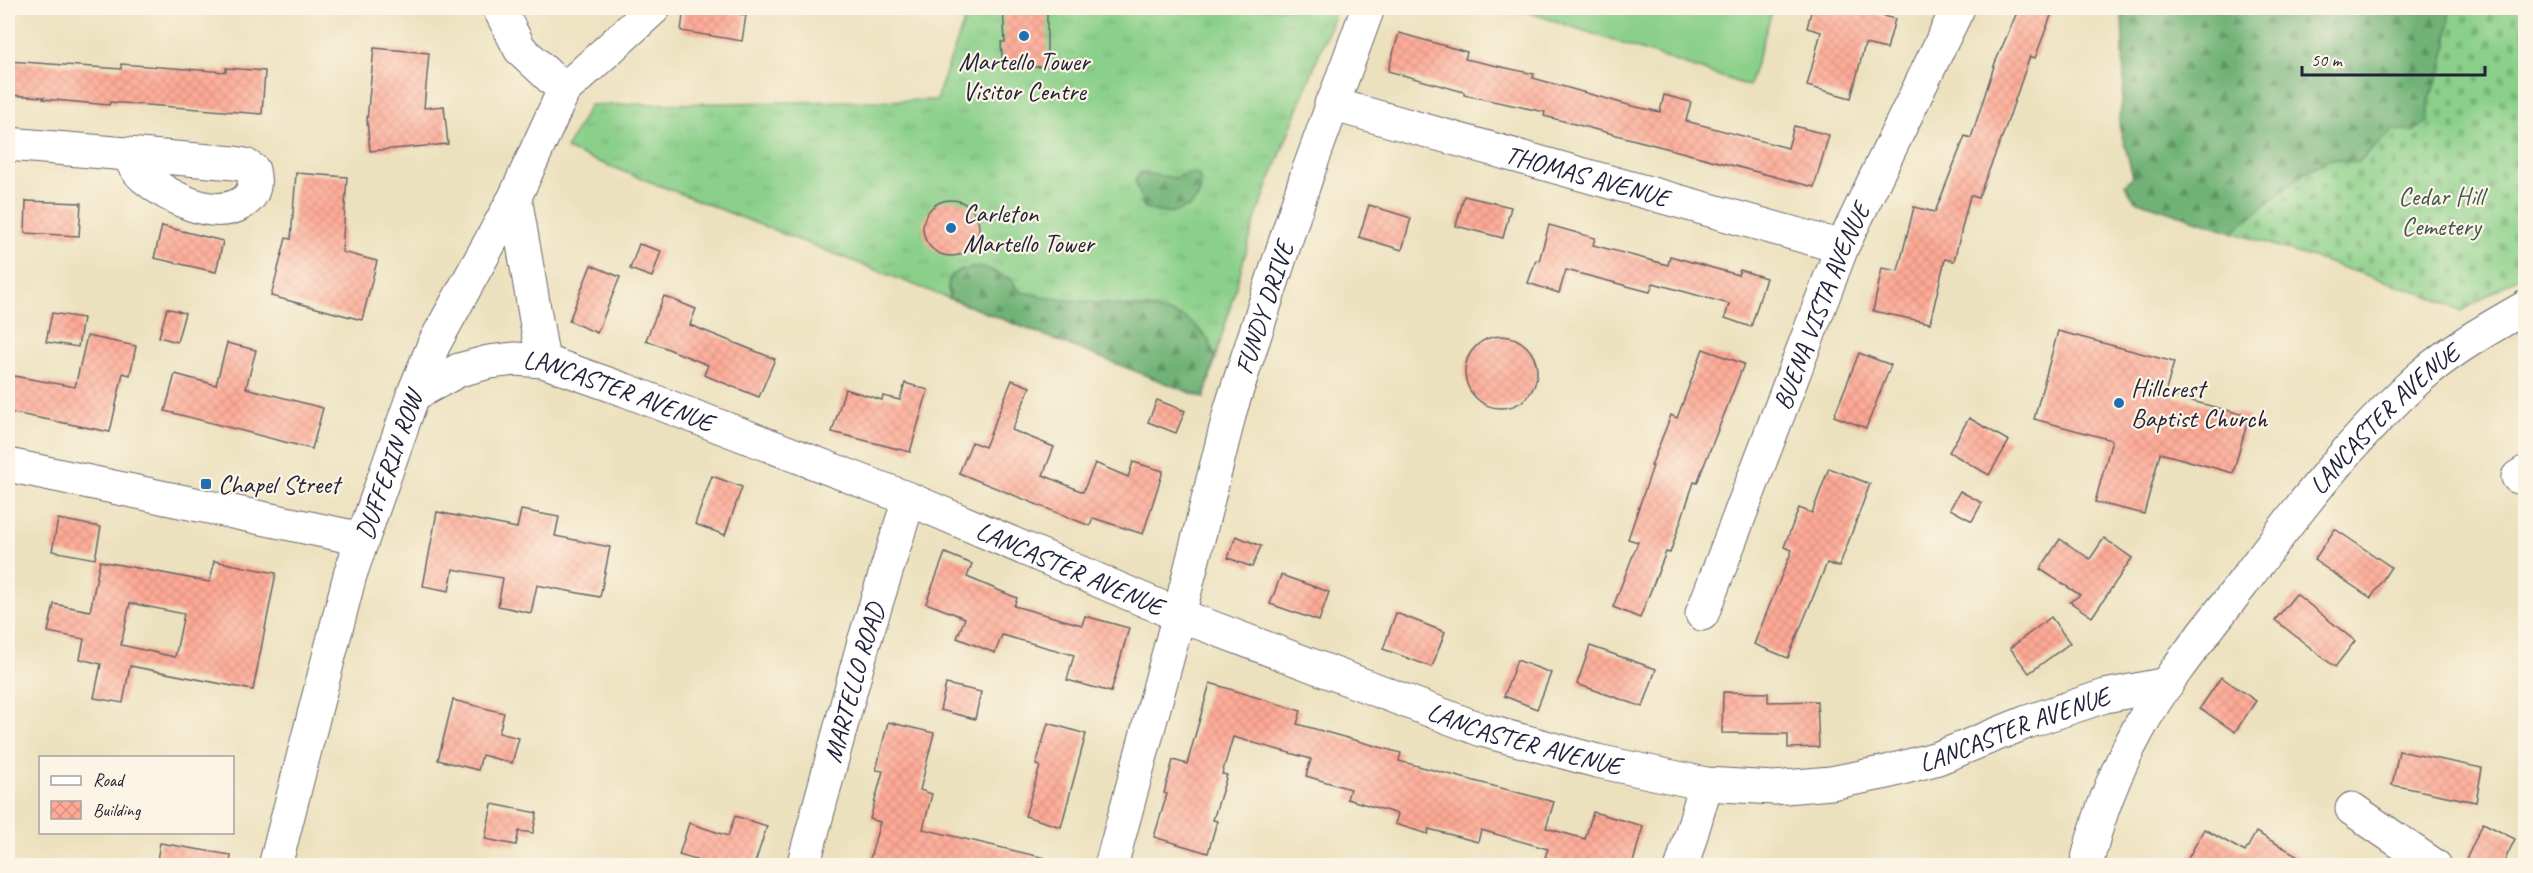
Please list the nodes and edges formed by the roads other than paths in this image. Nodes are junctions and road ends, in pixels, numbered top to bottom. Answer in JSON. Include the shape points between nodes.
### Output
{"nodes":[{"id":1,"x":499,"y":8,"type":"edge"},
{"id":2,"x":654,"y":8,"type":"edge"},
{"id":3,"x":1368,"y":8,"type":"edge"},
{"id":4,"x":1958,"y":8,"type":"edge"},
{"id":5,"x":564,"y":90,"type":"junction"},
{"id":6,"x":1331,"y":104,"type":"junction"},
{"id":7,"x":8,"y":144,"type":"edge"},
{"id":8,"x":128,"y":154,"type":"dead end"},
{"id":9,"x":515,"y":197,"type":"junction"},
{"id":10,"x":1842,"y":247,"type":"junction"},
{"id":11,"x":2526,"y":307,"type":"edge"},
{"id":12,"x":543,"y":361,"type":"junction"},
{"id":13,"x":412,"y":395,"type":"junction"},
{"id":14,"x":8,"y":465,"type":"edge"},
{"id":15,"x":909,"y":500,"type":"junction"},
{"id":16,"x":362,"y":539,"type":"junction"},
{"id":17,"x":1702,"y":614,"type":"dead end"},
{"id":18,"x":1179,"y":615,"type":"junction"},
{"id":19,"x":2167,"y":684,"type":"junction"},
{"id":20,"x":1706,"y":784,"type":"junction"},
{"id":21,"x":2352,"y":809,"type":"dead end"},
{"id":22,"x":275,"y":866,"type":"edge"},
{"id":23,"x":803,"y":866,"type":"edge"},
{"id":24,"x":1111,"y":866,"type":"edge"},
{"id":25,"x":1682,"y":866,"type":"edge"},
{"id":26,"x":2086,"y":866,"type":"edge"},
{"id":27,"x":2435,"y":866,"type":"edge"}],
"edges":[{"from":1,"to":5,"type":"street","via":[[520,49]]},
{"from":2,"to":5,"type":"street"},
{"from":3,"to":6,"type":"street","name":"FUNDY DRIVE"},
{"from":4,"to":10,"type":"street","name":"BUENA VISTA AVENUE"},
{"from":5,"to":9,"type":"street","name":"DUFFERIN ROW"},
{"from":6,"to":10,"type":"street","name":"THOMAS AVENUE"},
{"from":6,"to":18,"type":"street","name":"FUNDY DRIVE","via":[[1231,408]]},
{"from":7,"to":8,"type":"street"},
{"from":9,"to":12,"type":"street"},
{"from":9,"to":13,"type":"street","name":"DUFFERIN ROW","via":[[435,344]]},
{"from":10,"to":17,"type":"street","name":"BUENA VISTA AVENUE"},
{"from":11,"to":19,"type":"street","name":"LANCASTER AVENUE","via":[[2462,345],[2388,407],[2336,464],[2259,560]]},
{"from":12,"to":13,"type":"street","name":"LANCASTER AVENUE","via":[[515,358],[489,362],[459,370]]},
{"from":12,"to":15,"type":"street","name":"LANCASTER AVENUE"},
{"from":13,"to":16,"type":"street","name":"DUFFERIN ROW"},
{"from":14,"to":16,"type":"street"},
{"from":15,"to":18,"type":"street","name":"LANCASTER AVENUE"},
{"from":15,"to":23,"type":"street","name":"MARTELLO ROAD","via":[[863,645]]},
{"from":16,"to":22,"type":"street","name":"DUFFERIN ROW"},
{"from":18,"to":20,"type":"street","name":"LANCASTER AVENUE","via":[[1482,730],[1597,761]]},
{"from":18,"to":24,"type":"street","name":"FUNDY DRIVE"},
{"from":19,"to":20,"type":"street","name":"LANCASTER AVENUE","via":[[2105,696],[1938,758],[1887,772],[1831,783],[1774,788]]},
{"from":19,"to":26,"type":"street","via":[[2138,730],[2109,793]]},
{"from":20,"to":25,"type":"street"},
{"from":21,"to":27,"type":"street"}]}
